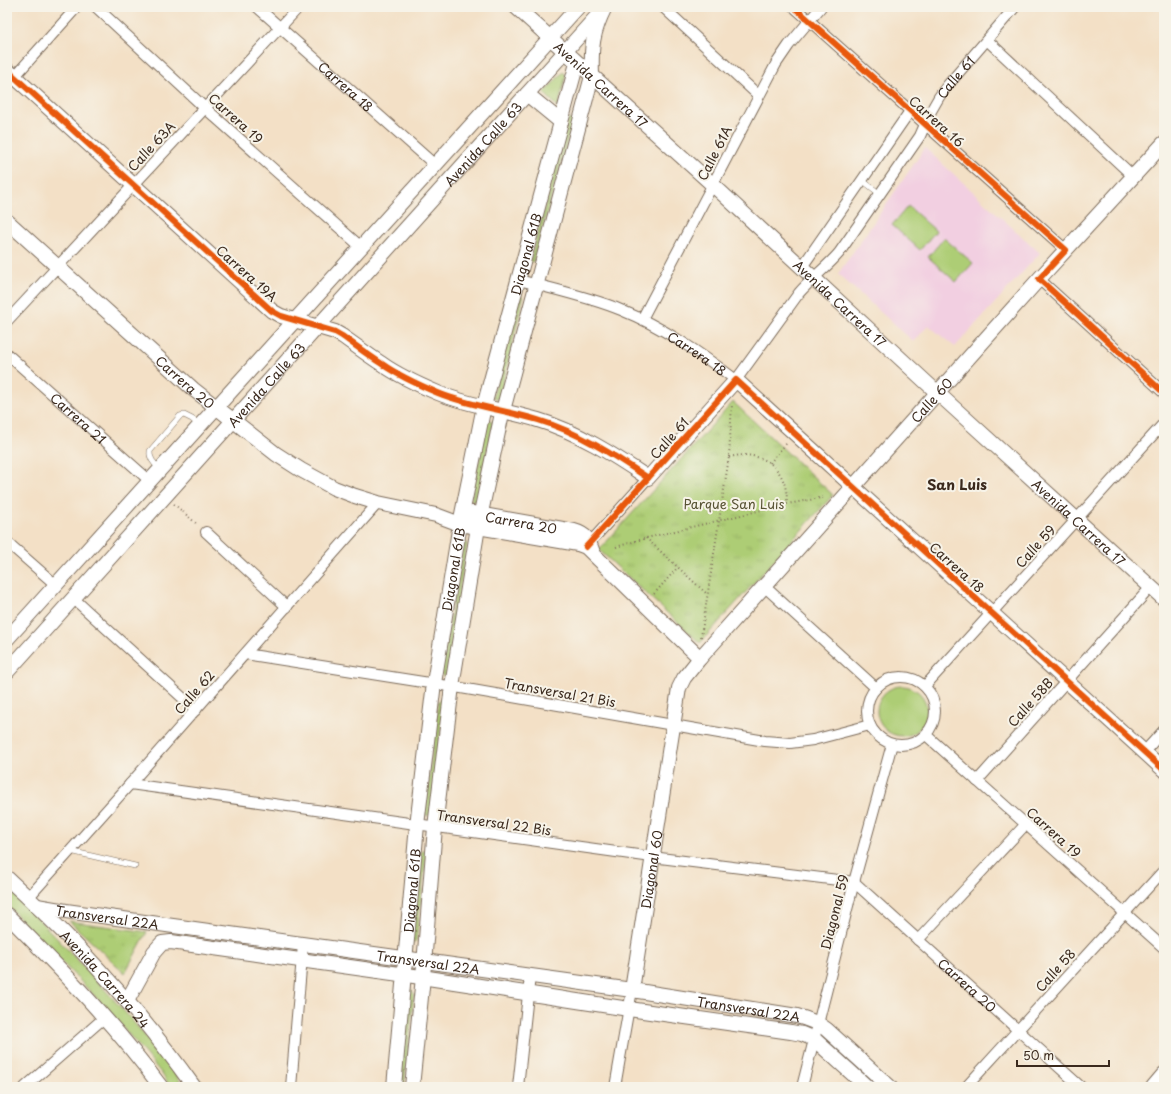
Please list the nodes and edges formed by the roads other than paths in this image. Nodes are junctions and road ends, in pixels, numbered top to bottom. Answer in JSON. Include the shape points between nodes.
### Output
{"nodes":[{"id":1,"x":77,"y":7,"type":"edge"},
{"id":2,"x":96,"y":7,"type":"edge"},
{"id":3,"x":257,"y":7,"type":"edge"},
{"id":4,"x":298,"y":7,"type":"edge"},
{"id":5,"x":516,"y":7,"type":"edge"},
{"id":6,"x":578,"y":7,"type":"edge"},
{"id":7,"x":605,"y":7,"type":"edge"},
{"id":8,"x":663,"y":7,"type":"edge"},
{"id":9,"x":794,"y":7,"type":"edge"},
{"id":10,"x":821,"y":7,"type":"edge"},
{"id":11,"x":1015,"y":7,"type":"edge"},
{"id":12,"x":809,"y":20,"type":"junction"},
{"id":13,"x":280,"y":27,"type":"junction"},
{"id":14,"x":550,"y":38,"type":"junction"},
{"id":15,"x":987,"y":40,"type":"junction"},
{"id":16,"x":565,"y":52,"type":"junction"},
{"id":17,"x":577,"y":63,"type":"junction"},
{"id":18,"x":592,"y":76,"type":"junction"},
{"id":19,"x":10,"y":77,"type":"edge"},
{"id":20,"x":527,"y":94,"type":"junction"},
{"id":21,"x":758,"y":95,"type":"junction"},
{"id":22,"x":205,"y":108,"type":"junction"},
{"id":23,"x":910,"y":111,"type":"junction"},
{"id":24,"x":562,"y":122,"type":"junction"},
{"id":25,"x":926,"y":125,"type":"junction"},
{"id":26,"x":1164,"y":143,"type":"edge"},
{"id":27,"x":435,"y":166,"type":"junction"},
{"id":28,"x":1134,"y":176,"type":"junction"},
{"id":29,"x":862,"y":180,"type":"junction"},
{"id":30,"x":712,"y":184,"type":"junction"},
{"id":31,"x":133,"y":185,"type":"junction"},
{"id":32,"x":880,"y":194,"type":"junction"},
{"id":33,"x":7,"y":221,"type":"edge"},
{"id":34,"x":361,"y":247,"type":"junction"},
{"id":35,"x":1066,"y":250,"type":"junction"},
{"id":36,"x":57,"y":266,"type":"junction"},
{"id":37,"x":802,"y":267,"type":"junction"},
{"id":38,"x":814,"y":278,"type":"junction"},
{"id":39,"x":1039,"y":279,"type":"junction"},
{"id":40,"x":519,"y":280,"type":"junction"},
{"id":41,"x":537,"y":285,"type":"junction"},
{"id":42,"x":642,"y":319,"type":"junction"},
{"id":43,"x":295,"y":320,"type":"junction"},
{"id":44,"x":7,"y":321,"type":"edge"},
{"id":45,"x":318,"y":326,"type":"junction"},
{"id":46,"x":7,"y":354,"type":"edge"},
{"id":47,"x":736,"y":380,"type":"junction"},
{"id":48,"x":938,"y":392,"type":"junction"},
{"id":49,"x":1164,"y":393,"type":"edge"},
{"id":50,"x":484,"y":406,"type":"junction"},
{"id":51,"x":216,"y":407,"type":"junction"},
{"id":52,"x":503,"y":411,"type":"junction"},
{"id":53,"x":233,"y":420,"type":"junction"},
{"id":54,"x":1164,"y":423,"type":"edge"},
{"id":55,"x":200,"y":426,"type":"junction"},
{"id":56,"x":160,"y":469,"type":"junction"},
{"id":57,"x":648,"y":478,"type":"junction"},
{"id":58,"x":150,"y":481,"type":"junction"},
{"id":59,"x":853,"y":487,"type":"junction"},
{"id":60,"x":375,"y":507,"type":"junction"},
{"id":61,"x":461,"y":518,"type":"junction"},
{"id":62,"x":1077,"y":519,"type":"junction"},
{"id":63,"x":479,"y":521,"type":"junction"},
{"id":64,"x":206,"y":532,"type":"road end"},
{"id":65,"x":7,"y":542,"type":"edge"},
{"id":66,"x":590,"y":548,"type":"junction"},
{"id":67,"x":56,"y":585,"type":"junction"},
{"id":68,"x":764,"y":586,"type":"junction"},
{"id":69,"x":1151,"y":587,"type":"junction"},
{"id":70,"x":73,"y":598,"type":"junction"},
{"id":71,"x":1164,"y":599,"type":"edge"},
{"id":72,"x":287,"y":607,"type":"junction"},
{"id":73,"x":991,"y":613,"type":"junction"},
{"id":74,"x":7,"y":639,"type":"edge"},
{"id":75,"x":245,"y":654,"type":"junction"},
{"id":76,"x":700,"y":658,"type":"junction"},
{"id":77,"x":7,"y":672,"type":"edge"},
{"id":78,"x":1067,"y":681,"type":"junction"},
{"id":79,"x":434,"y":683,"type":"junction"},
{"id":80,"x":452,"y":686,"type":"junction"},
{"id":81,"x":925,"y":686,"type":"junction"},
{"id":82,"x":876,"y":688,"type":"junction"},
{"id":83,"x":196,"y":710,"type":"junction"},
{"id":84,"x":673,"y":724,"type":"junction"},
{"id":85,"x":870,"y":725,"type":"junction"},
{"id":86,"x":1164,"y":730,"type":"edge"},
{"id":87,"x":926,"y":735,"type":"junction"},
{"id":88,"x":892,"y":744,"type":"junction"},
{"id":89,"x":1144,"y":752,"type":"junction"},
{"id":90,"x":1164,"y":770,"type":"edge"},
{"id":91,"x":977,"y":781,"type":"junction"},
{"id":92,"x":130,"y":784,"type":"junction"},
{"id":93,"x":1026,"y":824,"type":"junction"},
{"id":94,"x":418,"y":825,"type":"junction"},
{"id":95,"x":436,"y":827,"type":"junction"},
{"id":96,"x":70,"y":851,"type":"junction"},
{"id":97,"x":652,"y":857,"type":"junction"},
{"id":98,"x":136,"y":866,"type":"dead end"},
{"id":99,"x":1164,"y":870,"type":"edge"},
{"id":100,"x":7,"y":878,"type":"edge"},
{"id":101,"x":854,"y":882,"type":"junction"},
{"id":102,"x":32,"y":902,"type":"junction"},
{"id":103,"x":1125,"y":913,"type":"junction"},
{"id":104,"x":7,"y":915,"type":"edge"},
{"id":105,"x":918,"y":940,"type":"junction"},
{"id":106,"x":303,"y":945,"type":"junction"},
{"id":107,"x":1164,"y":948,"type":"edge"},
{"id":108,"x":405,"y":958,"type":"junction"},
{"id":109,"x":302,"y":961,"type":"junction"},
{"id":110,"x":424,"y":961,"type":"junction"},
{"id":111,"x":403,"y":975,"type":"junction"},
{"id":112,"x":530,"y":976,"type":"junction"},
{"id":113,"x":423,"y":977,"type":"junction"},
{"id":114,"x":632,"y":990,"type":"junction"},
{"id":115,"x":528,"y":994,"type":"junction"},
{"id":116,"x":127,"y":1001,"type":"junction"},
{"id":117,"x":629,"y":1009,"type":"junction"},
{"id":118,"x":105,"y":1017,"type":"junction"},
{"id":119,"x":818,"y":1023,"type":"junction"},
{"id":120,"x":1018,"y":1030,"type":"junction"},
{"id":121,"x":814,"y":1039,"type":"junction"},
{"id":122,"x":1164,"y":1074,"type":"edge"},
{"id":123,"x":25,"y":1087,"type":"edge"},
{"id":124,"x":161,"y":1087,"type":"edge"},
{"id":125,"x":194,"y":1087,"type":"edge"},
{"id":126,"x":291,"y":1087,"type":"edge"},
{"id":127,"x":394,"y":1087,"type":"edge"},
{"id":128,"x":412,"y":1087,"type":"edge"},
{"id":129,"x":518,"y":1087,"type":"edge"},
{"id":130,"x":615,"y":1087,"type":"edge"},
{"id":131,"x":802,"y":1087,"type":"edge"},
{"id":132,"x":867,"y":1087,"type":"edge"},
{"id":133,"x":890,"y":1087,"type":"edge"},
{"id":134,"x":966,"y":1087,"type":"edge"},
{"id":135,"x":1081,"y":1087,"type":"edge"},
{"id":136,"x":1153,"y":1087,"type":"edge"}],
"edges":[{"from":1,"to":19,"type":"street"},
{"from":2,"to":22,"type":"street","name":"Carrera 19"},
{"from":3,"to":13,"type":"street","name":"Carrera 18"},
{"from":4,"to":13,"type":"street","name":"Calle 63A"},
{"from":5,"to":14,"type":"street","name":"Avenida Carrera 17"},
{"from":6,"to":14,"type":"street","name":"Avenida Calle 63"},
{"from":7,"to":16,"type":"street","name":"Avenida Calle 63"},
{"from":7,"to":18,"type":"street","name":"Diagonal 61B","via":[[593,38]]},
{"from":8,"to":21,"type":"street"},
{"from":9,"to":12,"type":"street","name":"Carrera 16"},
{"from":10,"to":12,"type":"street","name":"Calle 61A"},
{"from":11,"to":15,"type":"street","name":"Calle 61"},
{"from":12,"to":21,"type":"street","name":"Calle 61A","via":[[776,64]]},
{"from":12,"to":23,"type":"street","name":"Carrera 16"},
{"from":13,"to":22,"type":"street","name":"Calle 63A"},
{"from":13,"to":27,"type":"street","name":"Carrera 18"},
{"from":14,"to":16,"type":"street","name":"Avenida Carrera 17"},
{"from":14,"to":27,"type":"street","name":"Avenida Calle 63"},
{"from":15,"to":25,"type":"street","name":"Calle 61","via":[[947,86],[931,111]]},
{"from":15,"to":28,"type":"street"},
{"from":16,"to":17,"type":"street","name":"Avenida Carrera 17"},
{"from":16,"to":20,"type":"street","name":"Avenida Calle 63"},
{"from":17,"to":18,"type":"street","name":"Avenida Carrera 17"},
{"from":17,"to":24,"type":"street","name":"Diagonal 61B"},
{"from":18,"to":30,"type":"street","name":"Avenida Carrera 17"},
{"from":18,"to":41,"type":"street","name":"Diagonal 61B"},
{"from":19,"to":31,"type":"street","name":"Carrera 19A"},
{"from":20,"to":24,"type":"street"},
{"from":20,"to":45,"type":"street","name":"Avenida Calle 63"},
{"from":21,"to":30,"type":"street","name":"Calle 61A"},
{"from":22,"to":31,"type":"street","name":"Calle 63A"},
{"from":22,"to":34,"type":"street","name":"Carrera 19"},
{"from":23,"to":25,"type":"street","name":"Carrera 16"},
{"from":23,"to":29,"type":"street"},
{"from":24,"to":40,"type":"street","name":"Diagonal 61B"},
{"from":25,"to":32,"type":"street","name":"Calle 61"},
{"from":25,"to":35,"type":"street","name":"Carrera 16"},
{"from":26,"to":28,"type":"street","name":"Calle 60"},
{"from":27,"to":34,"type":"street","name":"Avenida Calle 63"},
{"from":28,"to":35,"type":"street","name":"Calle 60"},
{"from":29,"to":32,"type":"lane"},
{"from":29,"to":37,"type":"street"},
{"from":30,"to":37,"type":"street","name":"Avenida Carrera 17"},
{"from":30,"to":42,"type":"street","name":"Calle 61A"},
{"from":31,"to":36,"type":"street","name":"Calle 63A"},
{"from":31,"to":43,"type":"street","name":"Carrera 19A","via":[[272,311]]},
{"from":32,"to":38,"type":"street","name":"Calle 61","via":[[839,253]]},
{"from":33,"to":36,"type":"street","name":"Carrera 20"},
{"from":34,"to":43,"type":"street","name":"Avenida Calle 63"},
{"from":35,"to":39,"type":"street","name":"Calle 60"},
{"from":36,"to":44,"type":"street","name":"Calle 63A"},
{"from":36,"to":51,"type":"street","name":"Carrera 20","via":[[193,390]]},
{"from":37,"to":38,"type":"street","name":"Avenida Carrera 17"},
{"from":38,"to":47,"type":"street","name":"Calle 61","via":[[798,293]]},
{"from":38,"to":48,"type":"street","name":"Avenida Carrera 17"},
{"from":39,"to":48,"type":"street","name":"Calle 60"},
{"from":39,"to":49,"type":"street"},
{"from":40,"to":41,"type":"street","name":"Carrera 18"},
{"from":40,"to":50,"type":"street","name":"Diagonal 61B"},
{"from":41,"to":42,"type":"street","name":"Carrera 18","via":[[597,301]]},
{"from":41,"to":52,"type":"street","name":"Diagonal 61B"},
{"from":42,"to":47,"type":"street","name":"Carrera 18","via":[[676,337]]},
{"from":43,"to":45,"type":"street","name":"Carrera 19A"},
{"from":43,"to":51,"type":"street","name":"Avenida Calle 63"},
{"from":45,"to":50,"type":"street","name":"Carrera 19A","via":[[342,336],[382,364],[416,383],[440,394]]},
{"from":45,"to":53,"type":"street","name":"Avenida Calle 63"},
{"from":46,"to":58,"type":"street","name":"Carrera 21"},
{"from":47,"to":57,"type":"street","name":"Calle 61"},
{"from":47,"to":59,"type":"street","name":"Carrera 18"},
{"from":48,"to":59,"type":"street","name":"Calle 60"},
{"from":48,"to":62,"type":"street","name":"Avenida Carrera 17"},
{"from":50,"to":52,"type":"street","name":"Carrera 19A"},
{"from":50,"to":61,"type":"street","name":"Diagonal 61B"},
{"from":51,"to":53,"type":"street","name":"Carrera 20"},
{"from":51,"to":55,"type":"street","name":"Avenida Calle 63"},
{"from":52,"to":57,"type":"street","name":"Carrera 19A","via":[[538,420],[566,431],[594,444]]},
{"from":52,"to":63,"type":"street","name":"Diagonal 61B"},
{"from":53,"to":60,"type":"street","name":"Carrera 20","via":[[301,470]]},
{"from":53,"to":70,"type":"street","name":"Avenida Calle 63"},
{"from":54,"to":62,"type":"street","name":"Calle 59"},
{"from":55,"to":56,"type":"street","name":"Avenida Calle 63"},
{"from":55,"to":56,"type":"lane","via":[[192,419],[180,416],[150,451],[149,455]]},
{"from":56,"to":58,"type":"street","name":"Avenida Calle 63"},
{"from":57,"to":66,"type":"street","name":"Calle 61"},
{"from":58,"to":67,"type":"street","name":"Avenida Calle 63"},
{"from":59,"to":68,"type":"street","name":"Calle 60"},
{"from":59,"to":73,"type":"street","name":"Carrera 18"},
{"from":60,"to":61,"type":"street","name":"Carrera 20"},
{"from":60,"to":72,"type":"street","name":"Calle 62"},
{"from":61,"to":63,"type":"street","name":"Carrera 20"},
{"from":61,"to":79,"type":"street","name":"Diagonal 61B"},
{"from":62,"to":69,"type":"street","name":"Avenida Carrera 17"},
{"from":62,"to":73,"type":"street","name":"Calle 59"},
{"from":63,"to":66,"type":"street","name":"Carrera 20"},
{"from":63,"to":80,"type":"street","name":"Diagonal 61B"},
{"from":64,"to":72,"type":"street"},
{"from":65,"to":67,"type":"street"},
{"from":66,"to":76,"type":"street"},
{"from":67,"to":74,"type":"street","name":"Avenida Calle 63"},
{"from":68,"to":76,"type":"street","name":"Calle 60"},
{"from":68,"to":82,"type":"street"},
{"from":69,"to":71,"type":"street","name":"Avenida Carrera 17"},
{"from":69,"to":78,"type":"street","name":"Calle 58B"},
{"from":70,"to":77,"type":"street","name":"Avenida Calle 63"},
{"from":70,"to":83,"type":"street"},
{"from":72,"to":75,"type":"street","name":"Calle 62"},
{"from":73,"to":78,"type":"street","name":"Carrera 18"},
{"from":73,"to":81,"type":"street","name":"Calle 59"},
{"from":75,"to":79,"type":"street","name":"Transversal 21 Bis"},
{"from":75,"to":83,"type":"street","name":"Calle 62"},
{"from":76,"to":84,"type":"street","name":"Diagonal 60","via":[[681,682]]},
{"from":78,"to":89,"type":"street","name":"Carrera 18"},
{"from":78,"to":91,"type":"street","name":"Calle 58B"},
{"from":79,"to":80,"type":"street","name":"Transversal 21 Bis"},
{"from":79,"to":94,"type":"street","name":"Diagonal 61B"},
{"from":80,"to":84,"type":"street","name":"Transversal 21 Bis"},
{"from":80,"to":95,"type":"street","name":"Diagonal 61B"},
{"from":81,"to":82,"type":"street","via":[[904,676],[888,679]]},
{"from":81,"to":87,"type":"street","via":[[933,698],[936,714]]},
{"from":82,"to":85,"type":"street","via":[[868,702]]},
{"from":83,"to":92,"type":"street","name":"Calle 62"},
{"from":84,"to":85,"type":"street","name":"Transversal 21 Bis","via":[[790,742],[813,740]]},
{"from":84,"to":97,"type":"street","name":"Diagonal 60"},
{"from":85,"to":88,"type":"street","via":[[879,737]]},
{"from":86,"to":89,"type":"street"},
{"from":87,"to":88,"type":"street","via":[[910,744]]},
{"from":87,"to":91,"type":"street","name":"Carrera 19"},
{"from":88,"to":101,"type":"street","name":"Diagonal 59"},
{"from":89,"to":90,"type":"street","name":"Carrera 18"},
{"from":91,"to":93,"type":"street","name":"Carrera 19"},
{"from":92,"to":94,"type":"street","name":"Transversal 22 Bis"},
{"from":92,"to":96,"type":"street","name":"Calle 62"},
{"from":93,"to":103,"type":"street","name":"Carrera 19"},
{"from":93,"to":105,"type":"street"},
{"from":94,"to":95,"type":"street","name":"Transversal 22 Bis"},
{"from":94,"to":108,"type":"street","name":"Diagonal 61B"},
{"from":95,"to":97,"type":"street","name":"Transversal 22 Bis"},
{"from":95,"to":110,"type":"street","name":"Diagonal 61B"},
{"from":96,"to":98,"type":"lane"},
{"from":96,"to":102,"type":"street","name":"Calle 62"},
{"from":97,"to":101,"type":"street","name":"Transversal 22 Bis"},
{"from":97,"to":114,"type":"street","name":"Diagonal 60"},
{"from":99,"to":103,"type":"street","name":"Calle 58"},
{"from":100,"to":102,"type":"street","name":"Avenida Carrera 24"},
{"from":101,"to":105,"type":"street","name":"Carrera 20"},
{"from":101,"to":119,"type":"street","name":"Diagonal 59"},
{"from":102,"to":106,"type":"street","name":"Transversal 22A","via":[[66,912]]},
{"from":102,"to":116,"type":"street","name":"Avenida Carrera 24"},
{"from":103,"to":107,"type":"street","name":"Carrera 19"},
{"from":103,"to":120,"type":"street","name":"Calle 58"},
{"from":104,"to":118,"type":"street","name":"Avenida Carrera 24"},
{"from":105,"to":120,"type":"street","name":"Carrera 20"},
{"from":106,"to":108,"type":"street","name":"Transversal 22A"},
{"from":106,"to":109,"type":"street"},
{"from":108,"to":110,"type":"street","name":"Transversal 22A"},
{"from":108,"to":111,"type":"street","name":"Diagonal 61B"},
{"from":109,"to":111,"type":"street","name":"Transversal 22A"},
{"from":109,"to":116,"type":"street","name":"Transversal 22A","via":[[171,942],[162,943],[154,952]]},
{"from":109,"to":126,"type":"street"},
{"from":110,"to":112,"type":"street","name":"Transversal 22A"},
{"from":110,"to":113,"type":"street","name":"Diagonal 61B"},
{"from":111,"to":113,"type":"street","name":"Transversal 22A"},
{"from":111,"to":127,"type":"street","name":"Diagonal 61B"},
{"from":112,"to":114,"type":"street","name":"Transversal 22A"},
{"from":112,"to":115,"type":"street"},
{"from":113,"to":115,"type":"street","name":"Transversal 22A"},
{"from":113,"to":128,"type":"street","name":"Diagonal 61B"},
{"from":114,"to":117,"type":"street","name":"Diagonal 60"},
{"from":114,"to":119,"type":"street","name":"Transversal 22A","via":[[797,1016]]},
{"from":115,"to":117,"type":"street","name":"Transversal 22A"},
{"from":115,"to":129,"type":"street"},
{"from":116,"to":125,"type":"street","name":"Avenida Carrera 24"},
{"from":117,"to":121,"type":"street","name":"Transversal 22A","via":[[791,1032]]},
{"from":117,"to":130,"type":"street","name":"Diagonal 60"},
{"from":118,"to":123,"type":"street"},
{"from":118,"to":124,"type":"street","name":"Avenida Carrera 24"},
{"from":119,"to":121,"type":"street","name":"Diagonal 59"},
{"from":119,"to":133,"type":"street"},
{"from":120,"to":134,"type":"street","name":"Calle 58"},
{"from":120,"to":135,"type":"street","name":"Carrera 20"},
{"from":121,"to":131,"type":"street","name":"Diagonal 59"},
{"from":121,"to":132,"type":"street"},
{"from":122,"to":136,"type":"street"}]}
